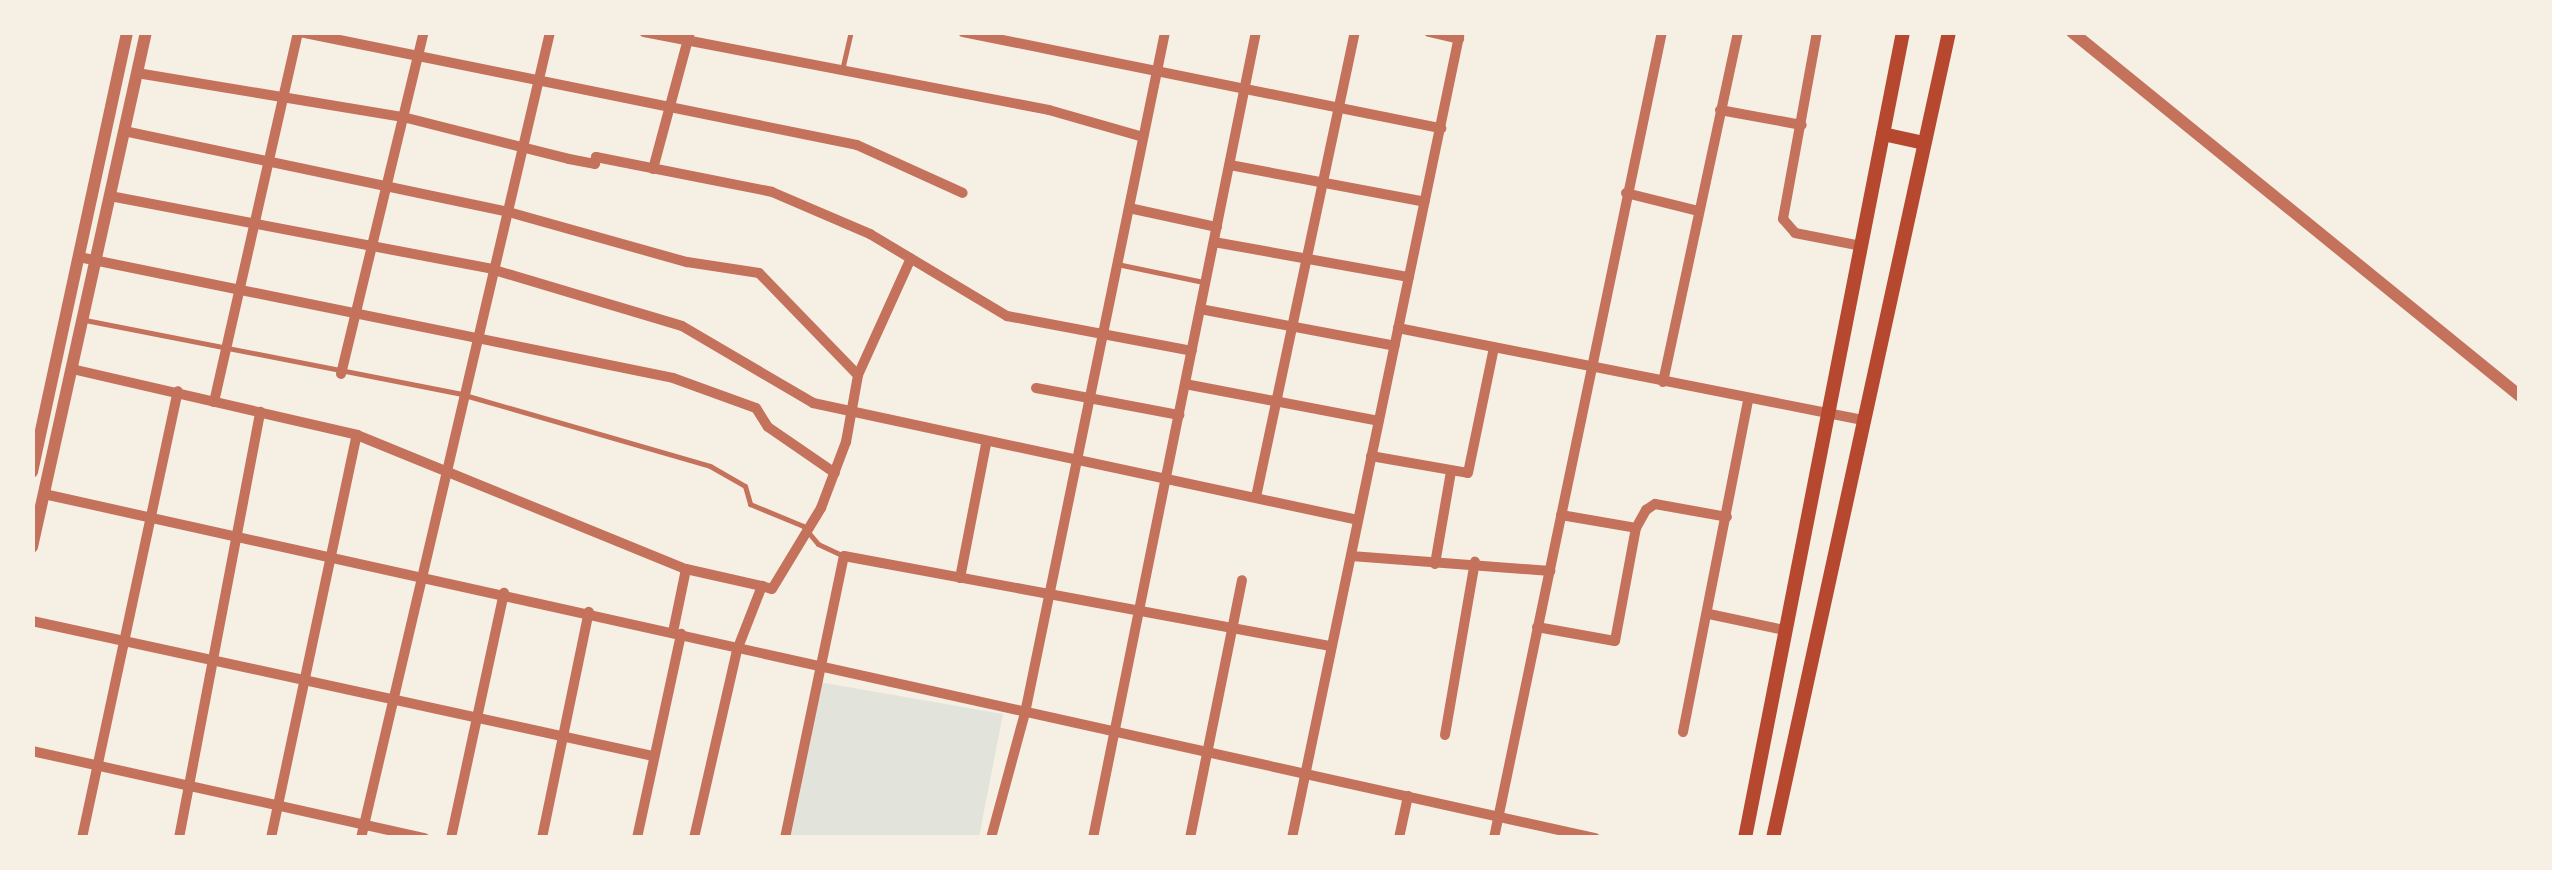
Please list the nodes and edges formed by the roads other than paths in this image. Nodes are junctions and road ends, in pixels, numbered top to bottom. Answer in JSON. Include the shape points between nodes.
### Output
{"nodes":[{"id":1,"x":127,"y":32,"type":"edge"},
{"id":2,"x":146,"y":32,"type":"edge"},
{"id":3,"x":299,"y":32,"type":"edge"},
{"id":4,"x":424,"y":32,"type":"edge"},
{"id":5,"x":550,"y":32,"type":"edge"},
{"id":6,"x":644,"y":32,"type":"edge"},
{"id":7,"x":851,"y":32,"type":"edge"},
{"id":8,"x":964,"y":32,"type":"edge"},
{"id":9,"x":1165,"y":32,"type":"edge"},
{"id":10,"x":1355,"y":32,"type":"edge"},
{"id":11,"x":1428,"y":32,"type":"edge"},
{"id":12,"x":1662,"y":32,"type":"edge"},
{"id":13,"x":1738,"y":32,"type":"edge"},
{"id":14,"x":1817,"y":32,"type":"edge"},
{"id":15,"x":1902,"y":32,"type":"edge"},
{"id":16,"x":1948,"y":32,"type":"edge"},
{"id":17,"x":2072,"y":32,"type":"edge"},
{"id":18,"x":1255,"y":33,"type":"edge"},
{"id":19,"x":1460,"y":36,"type":"edge"},
{"id":20,"x":689,"y":37,"type":"edge"},
{"id":21,"x":418,"y":56,"type":"junction"},
{"id":22,"x":842,"y":70,"type":"junction"},
{"id":23,"x":137,"y":74,"type":"junction"},
{"id":24,"x":1158,"y":74,"type":"junction"},
{"id":25,"x":538,"y":79,"type":"junction"},
{"id":26,"x":1246,"y":88,"type":"junction"},
{"id":27,"x":281,"y":96,"type":"junction"},
{"id":28,"x":670,"y":106,"type":"junction"},
{"id":29,"x":1340,"y":106,"type":"junction"},
{"id":30,"x":1720,"y":110,"type":"junction"},
{"id":31,"x":403,"y":117,"type":"junction"},
{"id":32,"x":1802,"y":125,"type":"junction"},
{"id":33,"x":1441,"y":128,"type":"junction"},
{"id":34,"x":124,"y":131,"type":"junction"},
{"id":35,"x":1883,"y":134,"type":"junction"},
{"id":36,"x":1143,"y":137,"type":"junction"},
{"id":37,"x":1924,"y":143,"type":"junction"},
{"id":38,"x":521,"y":148,"type":"junction"},
{"id":39,"x":269,"y":160,"type":"junction"},
{"id":40,"x":1230,"y":165,"type":"junction"},
{"id":41,"x":653,"y":168,"type":"junction"},
{"id":42,"x":1323,"y":184,"type":"junction"},
{"id":43,"x":388,"y":185,"type":"junction"},
{"id":44,"x":1626,"y":193,"type":"junction"},
{"id":45,"x":963,"y":194,"type":"dead end"},
{"id":46,"x":110,"y":196,"type":"junction"},
{"id":47,"x":1425,"y":202,"type":"junction"},
{"id":48,"x":1129,"y":208,"type":"junction"},
{"id":49,"x":506,"y":211,"type":"junction"},
{"id":50,"x":1698,"y":211,"type":"junction"},
{"id":51,"x":255,"y":224,"type":"junction"},
{"id":52,"x":1217,"y":226,"type":"junction"},
{"id":53,"x":1214,"y":242,"type":"junction"},
{"id":54,"x":372,"y":246,"type":"junction"},
{"id":55,"x":1861,"y":246,"type":"junction"},
{"id":56,"x":1308,"y":256,"type":"junction"},
{"id":57,"x":79,"y":257,"type":"junction"},
{"id":58,"x":911,"y":258,"type":"junction"},
{"id":59,"x":96,"y":261,"type":"junction"},
{"id":60,"x":1118,"y":264,"type":"junction"},
{"id":61,"x":491,"y":268,"type":"junction"},
{"id":62,"x":1409,"y":277,"type":"junction"},
{"id":63,"x":1206,"y":283,"type":"junction"},
{"id":64,"x":239,"y":286,"type":"junction"},
{"id":65,"x":1200,"y":308,"type":"junction"},
{"id":66,"x":355,"y":309,"type":"junction"},
{"id":67,"x":82,"y":320,"type":"junction"},
{"id":68,"x":1292,"y":327,"type":"junction"},
{"id":69,"x":1398,"y":328,"type":"junction"},
{"id":70,"x":1102,"y":334,"type":"junction"},
{"id":71,"x":475,"y":335,"type":"junction"},
{"id":72,"x":1394,"y":346,"type":"junction"},
{"id":73,"x":1494,"y":348,"type":"junction"},
{"id":74,"x":1192,"y":351,"type":"junction"},
{"id":75,"x":224,"y":352,"type":"junction"},
{"id":76,"x":1591,"y":367,"type":"junction"},
{"id":77,"x":72,"y":369,"type":"junction"},
{"id":78,"x":341,"y":374,"type":"junction"},
{"id":79,"x":858,"y":375,"type":"junction"},
{"id":80,"x":1663,"y":382,"type":"junction"},
{"id":81,"x":1185,"y":384,"type":"junction"},
{"id":82,"x":1036,"y":388,"type":"dead end"},
{"id":83,"x":2517,"y":390,"type":"edge"},
{"id":84,"x":178,"y":392,"type":"junction"},
{"id":85,"x":462,"y":394,"type":"junction"},
{"id":86,"x":1090,"y":396,"type":"junction"},
{"id":87,"x":1276,"y":400,"type":"junction"},
{"id":88,"x":1748,"y":400,"type":"junction"},
{"id":89,"x":214,"y":402,"type":"junction"},
{"id":90,"x":854,"y":411,"type":"junction"},
{"id":91,"x":260,"y":412,"type":"junction"},
{"id":92,"x":1828,"y":414,"type":"junction"},
{"id":93,"x":1179,"y":415,"type":"junction"},
{"id":94,"x":1864,"y":420,"type":"junction"},
{"id":95,"x":1379,"y":421,"type":"junction"},
{"id":96,"x":357,"y":435,"type":"junction"},
{"id":97,"x":986,"y":444,"type":"junction"},
{"id":98,"x":1371,"y":456,"type":"junction"},
{"id":99,"x":1078,"y":458,"type":"junction"},
{"id":100,"x":1451,"y":471,"type":"junction"},
{"id":101,"x":32,"y":472,"type":"edge"},
{"id":102,"x":444,"y":473,"type":"junction"},
{"id":103,"x":835,"y":473,"type":"junction"},
{"id":104,"x":1166,"y":478,"type":"junction"},
{"id":105,"x":44,"y":494,"type":"junction"},
{"id":106,"x":1256,"y":497,"type":"junction"},
{"id":107,"x":1561,"y":514,"type":"junction"},
{"id":108,"x":1727,"y":516,"type":"junction"},
{"id":109,"x":152,"y":517,"type":"junction"},
{"id":110,"x":1358,"y":520,"type":"junction"},
{"id":111,"x":1636,"y":528,"type":"junction"},
{"id":112,"x":809,"y":534,"type":"junction"},
{"id":113,"x":237,"y":537,"type":"junction"},
{"id":114,"x":32,"y":547,"type":"edge"},
{"id":115,"x":328,"y":555,"type":"junction"},
{"id":116,"x":844,"y":556,"type":"junction"},
{"id":117,"x":1351,"y":556,"type":"junction"},
{"id":118,"x":1475,"y":562,"type":"junction"},
{"id":119,"x":1435,"y":564,"type":"junction"},
{"id":120,"x":686,"y":569,"type":"junction"},
{"id":121,"x":1550,"y":571,"type":"junction"},
{"id":122,"x":418,"y":578,"type":"junction"},
{"id":123,"x":960,"y":578,"type":"junction"},
{"id":124,"x":1242,"y":580,"type":"dead end"},
{"id":125,"x":762,"y":586,"type":"junction"},
{"id":126,"x":504,"y":593,"type":"junction"},
{"id":127,"x":1050,"y":593,"type":"junction"},
{"id":128,"x":1139,"y":610,"type":"junction"},
{"id":129,"x":589,"y":612,"type":"junction"},
{"id":130,"x":1709,"y":614,"type":"junction"},
{"id":131,"x":32,"y":621,"type":"edge"},
{"id":132,"x":1537,"y":627,"type":"junction"},
{"id":133,"x":1233,"y":628,"type":"junction"},
{"id":134,"x":1784,"y":630,"type":"junction"},
{"id":135,"x":677,"y":633,"type":"junction"},
{"id":136,"x":124,"y":641,"type":"junction"},
{"id":137,"x":1332,"y":646,"type":"junction"},
{"id":138,"x":738,"y":650,"type":"junction"},
{"id":139,"x":215,"y":661,"type":"junction"},
{"id":140,"x":820,"y":669,"type":"junction"},
{"id":141,"x":304,"y":680,"type":"junction"},
{"id":142,"x":390,"y":699,"type":"junction"},
{"id":143,"x":1025,"y":714,"type":"junction"},
{"id":144,"x":476,"y":718,"type":"junction"},
{"id":145,"x":1114,"y":732,"type":"junction"},
{"id":146,"x":1682,"y":732,"type":"dead end"},
{"id":147,"x":1445,"y":736,"type":"dead end"},
{"id":148,"x":564,"y":737,"type":"junction"},
{"id":149,"x":32,"y":752,"type":"edge"},
{"id":150,"x":1207,"y":753,"type":"junction"},
{"id":151,"x":653,"y":756,"type":"junction"},
{"id":152,"x":98,"y":766,"type":"junction"},
{"id":153,"x":1305,"y":774,"type":"junction"},
{"id":154,"x":190,"y":786,"type":"junction"},
{"id":155,"x":1408,"y":796,"type":"junction"},
{"id":156,"x":278,"y":806,"type":"junction"},
{"id":157,"x":1499,"y":816,"type":"junction"},
{"id":158,"x":364,"y":824,"type":"junction"},
{"id":159,"x":82,"y":838,"type":"edge"},
{"id":160,"x":178,"y":838,"type":"edge"},
{"id":161,"x":271,"y":838,"type":"edge"},
{"id":162,"x":361,"y":838,"type":"edge"},
{"id":163,"x":424,"y":838,"type":"edge"},
{"id":164,"x":451,"y":838,"type":"edge"},
{"id":165,"x":542,"y":838,"type":"edge"},
{"id":166,"x":637,"y":838,"type":"edge"},
{"id":167,"x":694,"y":838,"type":"edge"},
{"id":168,"x":785,"y":838,"type":"edge"},
{"id":169,"x":991,"y":838,"type":"edge"},
{"id":170,"x":1093,"y":838,"type":"edge"},
{"id":171,"x":1190,"y":838,"type":"edge"},
{"id":172,"x":1292,"y":838,"type":"edge"},
{"id":173,"x":1399,"y":838,"type":"edge"},
{"id":174,"x":1494,"y":838,"type":"edge"},
{"id":175,"x":1595,"y":838,"type":"edge"},
{"id":176,"x":1744,"y":838,"type":"edge"},
{"id":177,"x":1773,"y":838,"type":"edge"}],
"edges":[{"from":1,"to":57,"type":"street"},
{"from":2,"to":23,"type":"street"},
{"from":3,"to":21,"type":"street"},
{"from":3,"to":27,"type":"street"},
{"from":4,"to":21,"type":"street"},
{"from":5,"to":25,"type":"street"},
{"from":6,"to":20,"type":"street"},
{"from":7,"to":22,"type":"lane"},
{"from":8,"to":24,"type":"street"},
{"from":9,"to":24,"type":"street"},
{"from":10,"to":29,"type":"street"},
{"from":11,"to":19,"type":"street"},
{"from":12,"to":44,"type":"street"},
{"from":13,"to":30,"type":"street"},
{"from":14,"to":32,"type":"street"},
{"from":15,"to":35,"type":"main road"},
{"from":16,"to":37,"type":"main road"},
{"from":17,"to":83,"type":"street"},
{"from":18,"to":26,"type":"street"},
{"from":19,"to":33,"type":"street"},
{"from":20,"to":22,"type":"street"},
{"from":20,"to":28,"type":"street"},
{"from":21,"to":25,"type":"street"},
{"from":21,"to":31,"type":"street"},
{"from":22,"to":36,"type":"street","via":[[1049,110]]},
{"from":23,"to":27,"type":"street"},
{"from":23,"to":34,"type":"street"},
{"from":24,"to":26,"type":"street"},
{"from":24,"to":36,"type":"street"},
{"from":25,"to":28,"type":"street"},
{"from":25,"to":38,"type":"street"},
{"from":26,"to":29,"type":"street"},
{"from":26,"to":40,"type":"street"},
{"from":27,"to":31,"type":"street"},
{"from":27,"to":39,"type":"street"},
{"from":28,"to":41,"type":"street"},
{"from":28,"to":45,"type":"street","via":[[858,144]]},
{"from":29,"to":33,"type":"street"},
{"from":29,"to":42,"type":"street"},
{"from":30,"to":32,"type":"street"},
{"from":30,"to":50,"type":"street"},
{"from":31,"to":38,"type":"street"},
{"from":31,"to":43,"type":"street"},
{"from":32,"to":55,"type":"street","via":[[1782,219],[1787,228]]},
{"from":33,"to":47,"type":"street"},
{"from":34,"to":39,"type":"street"},
{"from":34,"to":46,"type":"street"},
{"from":35,"to":37,"type":"main road"},
{"from":35,"to":55,"type":"main road"},
{"from":36,"to":48,"type":"street"},
{"from":37,"to":94,"type":"main road"},
{"from":38,"to":41,"type":"street"},
{"from":38,"to":49,"type":"street"},
{"from":39,"to":43,"type":"street"},
{"from":39,"to":51,"type":"street"},
{"from":40,"to":42,"type":"street"},
{"from":40,"to":52,"type":"street"},
{"from":41,"to":58,"type":"street","via":[[772,192],[826,212]]},
{"from":42,"to":47,"type":"street"},
{"from":42,"to":56,"type":"street"},
{"from":43,"to":49,"type":"street"},
{"from":43,"to":54,"type":"street"},
{"from":44,"to":50,"type":"street"},
{"from":44,"to":76,"type":"street"},
{"from":46,"to":51,"type":"street"},
{"from":46,"to":59,"type":"street"},
{"from":47,"to":62,"type":"street"},
{"from":48,"to":52,"type":"street"},
{"from":48,"to":60,"type":"street"},
{"from":49,"to":61,"type":"street"},
{"from":49,"to":79,"type":"street","via":[[687,262],[759,273]]},
{"from":50,"to":80,"type":"street"},
{"from":51,"to":54,"type":"street"},
{"from":51,"to":64,"type":"street"},
{"from":52,"to":53,"type":"street"},
{"from":53,"to":56,"type":"street"},
{"from":53,"to":63,"type":"street"},
{"from":54,"to":61,"type":"street"},
{"from":54,"to":66,"type":"street"},
{"from":55,"to":92,"type":"main road"},
{"from":56,"to":62,"type":"street"},
{"from":56,"to":68,"type":"street"},
{"from":57,"to":59,"type":"street"},
{"from":57,"to":101,"type":"street"},
{"from":58,"to":70,"type":"street","via":[[1007,316]]},
{"from":58,"to":79,"type":"street"},
{"from":59,"to":64,"type":"street"},
{"from":59,"to":67,"type":"street"},
{"from":60,"to":63,"type":"lane"},
{"from":60,"to":70,"type":"street"},
{"from":61,"to":71,"type":"street"},
{"from":61,"to":90,"type":"street","via":[[682,326],[813,403]]},
{"from":62,"to":69,"type":"street"},
{"from":63,"to":65,"type":"street"},
{"from":64,"to":66,"type":"street"},
{"from":64,"to":75,"type":"street"},
{"from":65,"to":68,"type":"street"},
{"from":65,"to":74,"type":"street"},
{"from":66,"to":71,"type":"street"},
{"from":66,"to":78,"type":"street"},
{"from":67,"to":75,"type":"lane"},
{"from":67,"to":77,"type":"street"},
{"from":68,"to":72,"type":"street"},
{"from":68,"to":87,"type":"street"},
{"from":69,"to":72,"type":"street"},
{"from":69,"to":73,"type":"street"},
{"from":70,"to":74,"type":"street"},
{"from":70,"to":86,"type":"street"},
{"from":71,"to":85,"type":"street"},
{"from":71,"to":103,"type":"street","via":[[673,378],[756,408],[768,427]]},
{"from":72,"to":95,"type":"street"},
{"from":73,"to":76,"type":"street"},
{"from":73,"to":100,"type":"street","via":[[1468,473]]},
{"from":74,"to":81,"type":"street"},
{"from":75,"to":78,"type":"lane"},
{"from":75,"to":89,"type":"street"},
{"from":76,"to":80,"type":"street"},
{"from":76,"to":107,"type":"street"},
{"from":77,"to":84,"type":"street"},
{"from":77,"to":105,"type":"street"},
{"from":78,"to":85,"type":"lane"},
{"from":79,"to":90,"type":"street"},
{"from":80,"to":88,"type":"street"},
{"from":81,"to":87,"type":"street"},
{"from":81,"to":93,"type":"street"},
{"from":82,"to":86,"type":"street"},
{"from":84,"to":89,"type":"street"},
{"from":84,"to":109,"type":"street"},
{"from":85,"to":102,"type":"street"},
{"from":85,"to":112,"type":"lane","via":[[710,466],[745,486],[750,504]]},
{"from":86,"to":93,"type":"street"},
{"from":86,"to":99,"type":"street"},
{"from":87,"to":95,"type":"street"},
{"from":87,"to":106,"type":"street"},
{"from":88,"to":92,"type":"street"},
{"from":88,"to":108,"type":"street"},
{"from":89,"to":91,"type":"street"},
{"from":90,"to":97,"type":"street"},
{"from":90,"to":103,"type":"street"},
{"from":91,"to":96,"type":"street"},
{"from":91,"to":113,"type":"street"},
{"from":92,"to":94,"type":"street"},
{"from":92,"to":134,"type":"main road"},
{"from":93,"to":104,"type":"street"},
{"from":94,"to":177,"type":"main road"},
{"from":95,"to":98,"type":"street"},
{"from":96,"to":102,"type":"street"},
{"from":96,"to":115,"type":"street"},
{"from":97,"to":99,"type":"street"},
{"from":97,"to":123,"type":"street"},
{"from":98,"to":100,"type":"street"},
{"from":98,"to":110,"type":"street"},
{"from":99,"to":104,"type":"street"},
{"from":99,"to":127,"type":"street"},
{"from":100,"to":119,"type":"street"},
{"from":102,"to":120,"type":"street"},
{"from":102,"to":122,"type":"street"},
{"from":103,"to":112,"type":"street"},
{"from":104,"to":106,"type":"street"},
{"from":104,"to":128,"type":"street"},
{"from":105,"to":109,"type":"street"},
{"from":105,"to":114,"type":"street"},
{"from":106,"to":110,"type":"street"},
{"from":107,"to":111,"type":"street"},
{"from":107,"to":121,"type":"street"},
{"from":108,"to":111,"type":"street","via":[[1655,504]]},
{"from":108,"to":130,"type":"street"},
{"from":109,"to":113,"type":"street"},
{"from":109,"to":136,"type":"street"},
{"from":110,"to":117,"type":"street"},
{"from":111,"to":132,"type":"street","via":[[1615,641]]},
{"from":112,"to":116,"type":"lane"},
{"from":112,"to":125,"type":"street","via":[[772,589]]},
{"from":113,"to":115,"type":"street"},
{"from":113,"to":139,"type":"street"},
{"from":115,"to":122,"type":"street"},
{"from":115,"to":141,"type":"street"},
{"from":116,"to":123,"type":"street"},
{"from":116,"to":140,"type":"street"},
{"from":117,"to":119,"type":"street"},
{"from":117,"to":137,"type":"street"},
{"from":118,"to":119,"type":"street"},
{"from":118,"to":121,"type":"street"},
{"from":118,"to":147,"type":"street"},
{"from":120,"to":125,"type":"street"},
{"from":120,"to":135,"type":"street"},
{"from":121,"to":132,"type":"street"},
{"from":122,"to":126,"type":"street"},
{"from":122,"to":142,"type":"street"},
{"from":123,"to":127,"type":"street"},
{"from":124,"to":133,"type":"street"},
{"from":125,"to":138,"type":"street"},
{"from":126,"to":129,"type":"street"},
{"from":126,"to":144,"type":"street"},
{"from":127,"to":128,"type":"street"},
{"from":127,"to":143,"type":"street"},
{"from":128,"to":133,"type":"street"},
{"from":128,"to":145,"type":"street"},
{"from":129,"to":135,"type":"street"},
{"from":129,"to":148,"type":"street"},
{"from":130,"to":134,"type":"street"},
{"from":130,"to":146,"type":"street"},
{"from":131,"to":136,"type":"street"},
{"from":132,"to":157,"type":"street"},
{"from":133,"to":137,"type":"street"},
{"from":133,"to":150,"type":"street"},
{"from":134,"to":176,"type":"main road"},
{"from":135,"to":138,"type":"street"},
{"from":135,"to":151,"type":"street"},
{"from":136,"to":139,"type":"street"},
{"from":136,"to":152,"type":"street"},
{"from":137,"to":153,"type":"street"},
{"from":138,"to":140,"type":"street"},
{"from":138,"to":167,"type":"street"},
{"from":139,"to":141,"type":"street"},
{"from":139,"to":154,"type":"street"},
{"from":140,"to":143,"type":"street"},
{"from":140,"to":168,"type":"street"},
{"from":141,"to":142,"type":"street"},
{"from":141,"to":156,"type":"street"},
{"from":142,"to":144,"type":"street"},
{"from":142,"to":158,"type":"street"},
{"from":143,"to":145,"type":"street"},
{"from":143,"to":169,"type":"street"},
{"from":144,"to":148,"type":"street"},
{"from":144,"to":164,"type":"street"},
{"from":145,"to":150,"type":"street"},
{"from":145,"to":170,"type":"street"},
{"from":148,"to":151,"type":"street"},
{"from":148,"to":165,"type":"street"},
{"from":149,"to":152,"type":"street"},
{"from":150,"to":153,"type":"street"},
{"from":150,"to":171,"type":"street"},
{"from":151,"to":166,"type":"street"},
{"from":152,"to":154,"type":"street"},
{"from":152,"to":159,"type":"street"},
{"from":153,"to":155,"type":"street"},
{"from":153,"to":172,"type":"street"},
{"from":154,"to":156,"type":"street"},
{"from":154,"to":160,"type":"street"},
{"from":155,"to":157,"type":"street"},
{"from":155,"to":173,"type":"street"},
{"from":156,"to":158,"type":"street"},
{"from":156,"to":161,"type":"street"},
{"from":157,"to":174,"type":"street"},
{"from":157,"to":175,"type":"street"},
{"from":158,"to":162,"type":"street"},
{"from":158,"to":163,"type":"street"}]}
